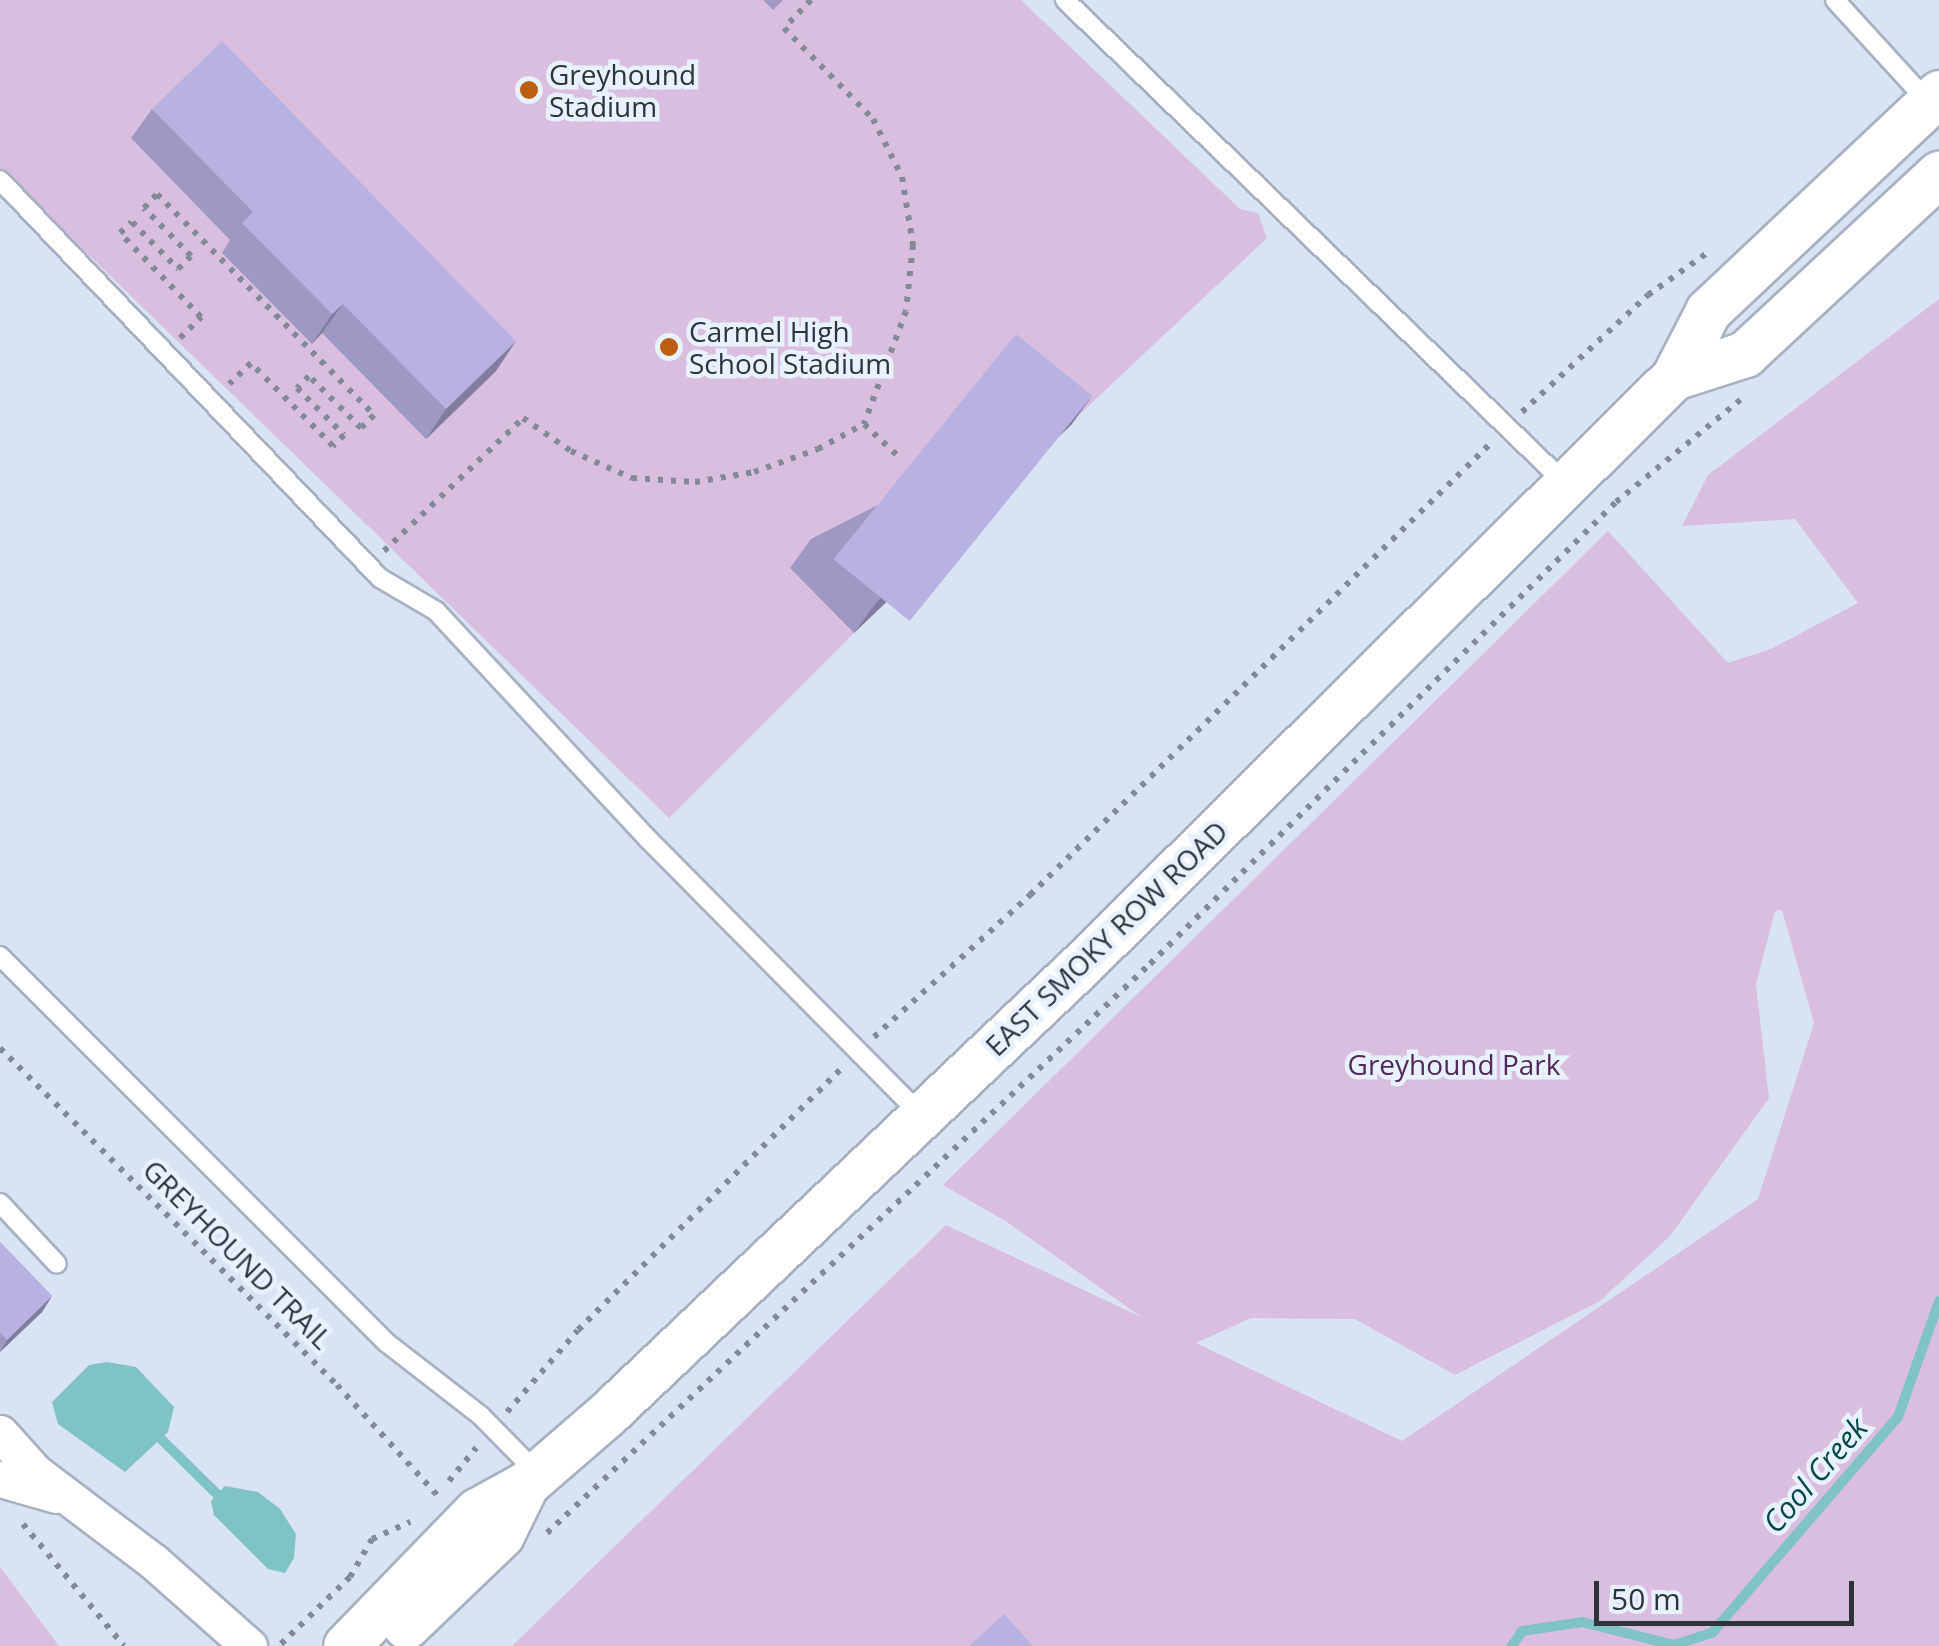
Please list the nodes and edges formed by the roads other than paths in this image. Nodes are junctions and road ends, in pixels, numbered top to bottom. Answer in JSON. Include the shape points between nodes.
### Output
{"nodes":[{"id":1,"x":1065,"y":0,"type":"edge"},
{"id":2,"x":1835,"y":0,"type":"edge"},
{"id":3,"x":1935,"y":104,"type":"edge"},
{"id":4,"x":1939,"y":174,"type":"edge"},
{"id":5,"x":0,"y":180,"type":"edge"},
{"id":6,"x":1674,"y":377,"type":"junction"},
{"id":7,"x":1566,"y":483,"type":"junction"},
{"id":8,"x":0,"y":956,"type":"edge"},
{"id":9,"x":922,"y":1117,"type":"junction"},
{"id":10,"x":0,"y":1203,"type":"edge"},
{"id":11,"x":57,"y":1264,"type":"dead end"},
{"id":12,"x":0,"y":1433,"type":"edge"},
{"id":13,"x":0,"y":1479,"type":"edge"},
{"id":14,"x":532,"y":1479,"type":"junction"},
{"id":15,"x":71,"y":1499,"type":"junction"},
{"id":16,"x":249,"y":1646,"type":"edge"},
{"id":17,"x":346,"y":1646,"type":"edge"},
{"id":18,"x":385,"y":1646,"type":"edge"}],
"edges":[{"from":1,"to":7,"type":"lane"},
{"from":2,"to":3,"type":"lane"},
{"from":3,"to":6,"type":"street","name":"EAST SMOKY ROW ROAD","via":[[1708,311]]},
{"from":4,"to":6,"type":"street","name":"EAST SMOKY ROW ROAD","via":[[1745,354]]},
{"from":5,"to":9,"type":"lane","via":[[380,578],[436,611],[648,840]]},
{"from":6,"to":7,"type":"street","name":"EAST SMOKY ROW ROAD"},
{"from":7,"to":9,"type":"street","name":"EAST SMOKY ROW ROAD"},
{"from":8,"to":14,"type":"lane","via":[[388,1343],[481,1416]]},
{"from":9,"to":14,"type":"street","name":"EAST SMOKY ROW ROAD"},
{"from":10,"to":11,"type":"lane"},
{"from":12,"to":15,"type":"street"},
{"from":13,"to":15,"type":"street"},
{"from":14,"to":17,"type":"street","name":"EAST SMOKY ROW ROAD","via":[[477,1511]]},
{"from":14,"to":18,"type":"street","name":"EAST SMOKY ROW ROAD","via":[[501,1534]]},
{"from":15,"to":16,"type":"street"}]}
